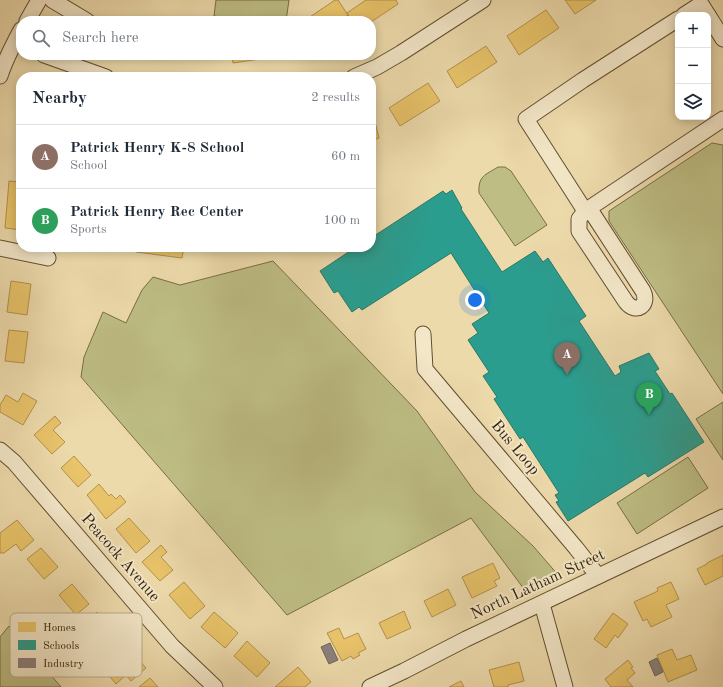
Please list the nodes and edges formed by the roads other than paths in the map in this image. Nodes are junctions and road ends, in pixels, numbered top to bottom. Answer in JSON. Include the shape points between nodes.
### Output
{"nodes":[{"id":1,"x":39,"y":0,"type":"edge"},
{"id":2,"x":52,"y":0,"type":"edge"},
{"id":3,"x":483,"y":0,"type":"edge"},
{"id":4,"x":689,"y":12,"type":"edge"},
{"id":5,"x":706,"y":12,"type":"edge"},
{"id":6,"x":30,"y":16,"type":"edge"},
{"id":7,"x":79,"y":16,"type":"edge"},
{"id":8,"x":711,"y":20,"type":"edge"},
{"id":9,"x":675,"y":21,"type":"edge"},
{"id":10,"x":723,"y":39,"type":"edge"},
{"id":11,"x":11,"y":44,"type":"edge"},
{"id":12,"x":58,"y":60,"type":"edge"},
{"id":13,"x":92,"y":72,"type":"edge"},
{"id":14,"x":366,"y":72,"type":"edge"},
{"id":15,"x":0,"y":76,"type":"edge"},
{"id":16,"x":723,"y":119,"type":"edge"},
{"id":17,"x":587,"y":209,"type":"junction"},
{"id":18,"x":0,"y":248,"type":"edge"},
{"id":19,"x":16,"y":251,"type":"edge"},
{"id":20,"x":19,"y":252,"type":"edge"},
{"id":21,"x":48,"y":258,"type":"dead end"},
{"id":22,"x":423,"y":334,"type":"dead end"},
{"id":23,"x":0,"y":450,"type":"edge"},
{"id":24,"x":723,"y":517,"type":"edge"},
{"id":25,"x":598,"y":576,"type":"junction"},
{"id":26,"x":542,"y":604,"type":"junction"},
{"id":27,"x":215,"y":687,"type":"edge"},
{"id":28,"x":370,"y":687,"type":"edge"},
{"id":29,"x":565,"y":687,"type":"edge"}],
"edges":[{"from":1,"to":6,"type":"street"},
{"from":2,"to":7,"type":"street"},
{"from":3,"to":14,"type":"street","via":[[401,53]]},
{"from":4,"to":5,"type":"street","via":[[701,4]]},
{"from":8,"to":10,"type":"street"},
{"from":9,"to":17,"type":"street","via":[[526,118]]},
{"from":11,"to":15,"type":"street"},
{"from":12,"to":13,"type":"street"},
{"from":16,"to":17,"type":"street"},
{"from":17,"to":17,"type":"street","via":[[578,219],[580,231],[628,306],[640,307],[645,300],[643,291]]},
{"from":18,"to":19,"type":"street"},
{"from":20,"to":21,"type":"street"},
{"from":22,"to":25,"type":"street","name":"Bus Loop","via":[[425,369]]},
{"from":23,"to":27,"type":"street","name":"Peacock Avenue","via":[[14,462],[172,646]]},
{"from":24,"to":25,"type":"street","name":"North Latham Street"},
{"from":25,"to":26,"type":"street","name":"North Latham Street"},
{"from":26,"to":28,"type":"street","name":"North Latham Street"},
{"from":26,"to":29,"type":"street"}]}
